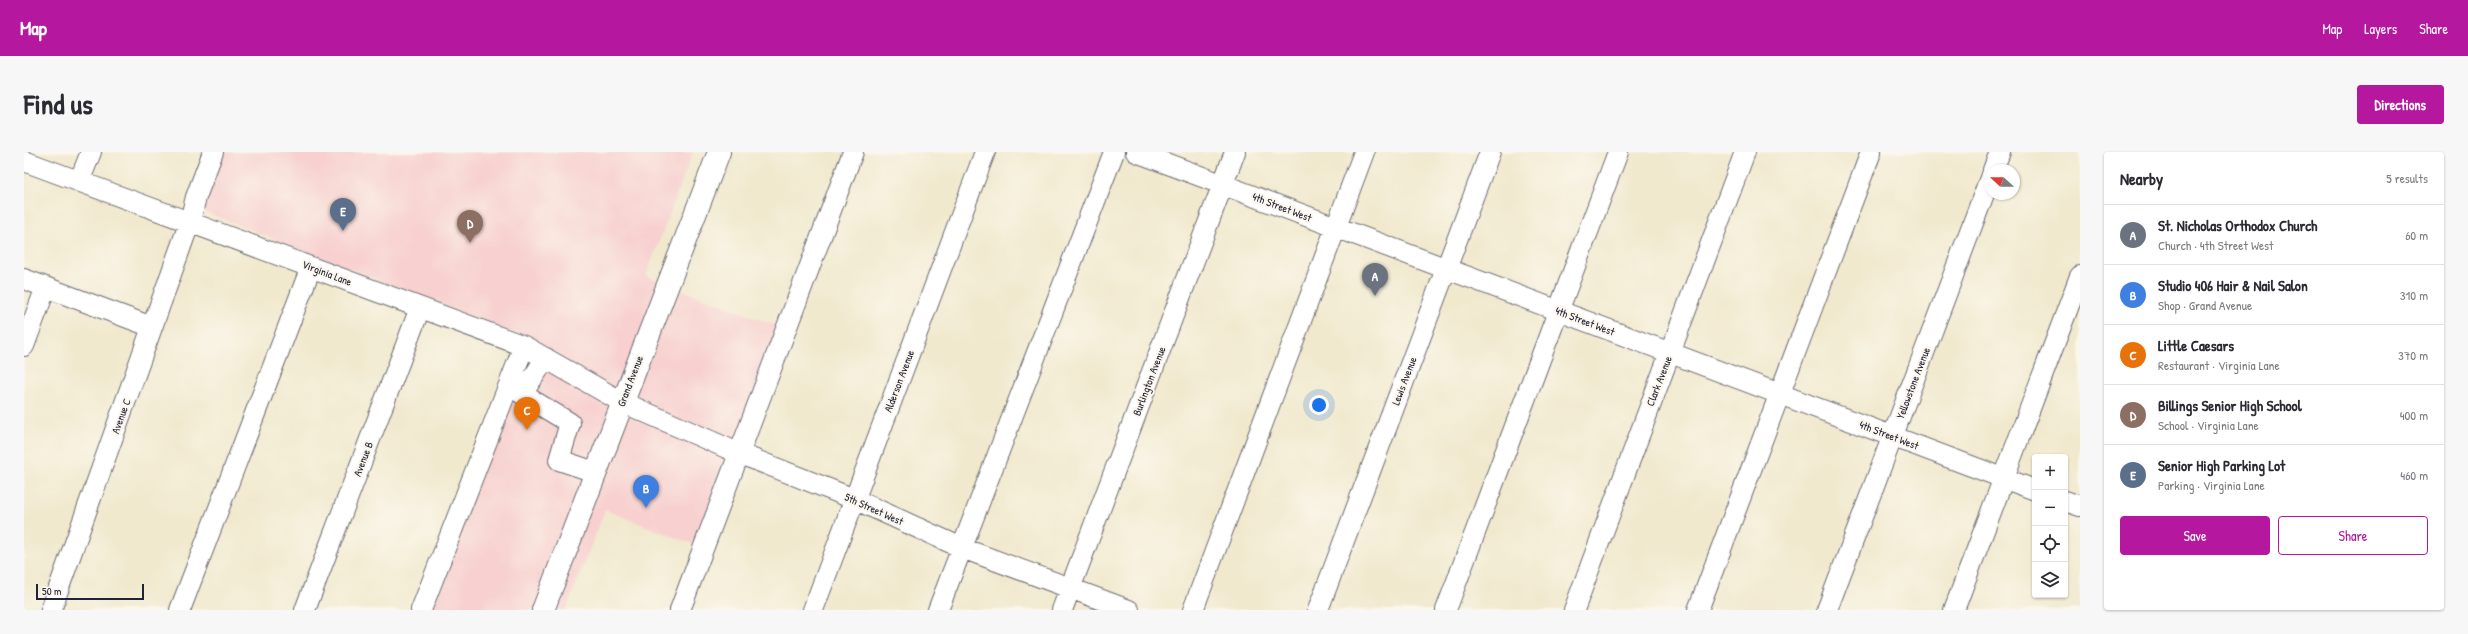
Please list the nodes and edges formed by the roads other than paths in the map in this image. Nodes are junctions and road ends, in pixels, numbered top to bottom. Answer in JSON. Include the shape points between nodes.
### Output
{"nodes":[{"id":1,"x":91,"y":152,"type":"edge"},
{"id":2,"x":213,"y":152,"type":"edge"},
{"id":3,"x":719,"y":152,"type":"edge"},
{"id":4,"x":853,"y":152,"type":"edge"},
{"id":5,"x":985,"y":152,"type":"edge"},
{"id":6,"x":1114,"y":152,"type":"edge"},
{"id":7,"x":1136,"y":152,"type":"edge"},
{"id":8,"x":1235,"y":152,"type":"edge"},
{"id":9,"x":1364,"y":152,"type":"edge"},
{"id":10,"x":1490,"y":152,"type":"edge"},
{"id":11,"x":1618,"y":152,"type":"edge"},
{"id":12,"x":1745,"y":152,"type":"edge"},
{"id":13,"x":1871,"y":152,"type":"edge"},
{"id":14,"x":2000,"y":152,"type":"edge"},
{"id":15,"x":24,"y":161,"type":"edge"},
{"id":16,"x":1995,"y":164,"type":"edge"},
{"id":17,"x":79,"y":182,"type":"junction"},
{"id":18,"x":1223,"y":185,"type":"junction"},
{"id":19,"x":1984,"y":194,"type":"edge"},
{"id":20,"x":190,"y":221,"type":"junction"},
{"id":21,"x":1336,"y":227,"type":"junction"},
{"id":22,"x":310,"y":267,"type":"junction"},
{"id":23,"x":1447,"y":269,"type":"junction"},
{"id":24,"x":2080,"y":276,"type":"edge"},
{"id":25,"x":24,"y":279,"type":"edge"},
{"id":26,"x":46,"y":287,"type":"junction"},
{"id":27,"x":420,"y":308,"type":"junction"},
{"id":28,"x":1558,"y":311,"type":"junction"},
{"id":29,"x":152,"y":327,"type":"junction"},
{"id":30,"x":24,"y":346,"type":"edge"},
{"id":31,"x":524,"y":346,"type":"junction"},
{"id":32,"x":1670,"y":353,"type":"junction"},
{"id":33,"x":546,"y":358,"type":"junction"},
{"id":34,"x":1779,"y":394,"type":"junction"},
{"id":35,"x":622,"y":402,"type":"junction"},
{"id":36,"x":1892,"y":436,"type":"junction"},
{"id":37,"x":738,"y":453,"type":"junction"},
{"id":38,"x":595,"y":472,"type":"junction"},
{"id":39,"x":2003,"y":477,"type":"junction"},
{"id":40,"x":2032,"y":489,"type":"edge"},
{"id":41,"x":854,"y":499,"type":"junction"},
{"id":42,"x":2068,"y":502,"type":"edge"},
{"id":43,"x":2080,"y":506,"type":"edge"},
{"id":44,"x":962,"y":548,"type":"junction"},
{"id":45,"x":1070,"y":588,"type":"junction"},
{"id":46,"x":51,"y":610,"type":"edge"},
{"id":47,"x":180,"y":610,"type":"edge"},
{"id":48,"x":306,"y":610,"type":"edge"},
{"id":49,"x":421,"y":610,"type":"edge"},
{"id":50,"x":543,"y":610,"type":"edge"},
{"id":51,"x":680,"y":610,"type":"edge"},
{"id":52,"x":813,"y":610,"type":"edge"},
{"id":53,"x":938,"y":610,"type":"edge"},
{"id":54,"x":1062,"y":610,"type":"edge"},
{"id":55,"x":1129,"y":610,"type":"edge"},
{"id":56,"x":1193,"y":610,"type":"edge"},
{"id":57,"x":1318,"y":610,"type":"edge"},
{"id":58,"x":1446,"y":610,"type":"edge"},
{"id":59,"x":1574,"y":610,"type":"edge"},
{"id":60,"x":1698,"y":610,"type":"edge"},
{"id":61,"x":1827,"y":610,"type":"edge"},
{"id":62,"x":1954,"y":610,"type":"edge"}],
"edges":[{"from":1,"to":17,"type":"street"},
{"from":2,"to":20,"type":"street","name":"Avenue C"},
{"from":3,"to":35,"type":"main road","name":"Grand Avenue"},
{"from":4,"to":37,"type":"street"},
{"from":5,"to":41,"type":"street","name":"Alderson Avenue"},
{"from":6,"to":44,"type":"street"},
{"from":7,"to":18,"type":"street","name":"4th Street West"},
{"from":8,"to":18,"type":"street","name":"Burlington Avenue"},
{"from":9,"to":21,"type":"street"},
{"from":10,"to":23,"type":"street","name":"Lewis Avenue"},
{"from":11,"to":28,"type":"street"},
{"from":12,"to":32,"type":"street","name":"Clark Avenue"},
{"from":13,"to":34,"type":"street"},
{"from":14,"to":16,"type":"street"},
{"from":15,"to":17,"type":"street","name":"Virginia Lane"},
{"from":17,"to":20,"type":"street","name":"Virginia Lane"},
{"from":18,"to":21,"type":"street","name":"4th Street West"},
{"from":18,"to":45,"type":"street","name":"Burlington Avenue"},
{"from":19,"to":36,"type":"street","name":"Yellowstone Avenue"},
{"from":20,"to":22,"type":"street","name":"Virginia Lane"},
{"from":20,"to":29,"type":"street","name":"Avenue C"},
{"from":21,"to":23,"type":"street","name":"4th Street West"},
{"from":21,"to":56,"type":"street"},
{"from":22,"to":27,"type":"street","name":"Virginia Lane"},
{"from":22,"to":47,"type":"street"},
{"from":23,"to":28,"type":"street","name":"4th Street West"},
{"from":23,"to":57,"type":"street","name":"Lewis Avenue"},
{"from":24,"to":39,"type":"street"},
{"from":25,"to":26,"type":"street"},
{"from":26,"to":29,"type":"street"},
{"from":26,"to":30,"type":"street"},
{"from":27,"to":31,"type":"street","name":"Virginia Lane"},
{"from":27,"to":48,"type":"street","name":"Avenue B"},
{"from":28,"to":32,"type":"street","name":"4th Street West"},
{"from":28,"to":58,"type":"street"},
{"from":29,"to":46,"type":"street","name":"Avenue C"},
{"from":31,"to":33,"type":"street","name":"Virginia Lane"},
{"from":31,"to":49,"type":"street"},
{"from":32,"to":34,"type":"street","name":"4th Street West"},
{"from":32,"to":59,"type":"street","name":"Clark Avenue"},
{"from":33,"to":35,"type":"street","name":"Virginia Lane"},
{"from":33,"to":38,"type":"street","via":[[522,394],[570,424],[559,460]]},
{"from":34,"to":36,"type":"street","name":"4th Street West"},
{"from":34,"to":60,"type":"street"},
{"from":35,"to":37,"type":"street","name":"5th Street West"},
{"from":35,"to":38,"type":"main road","name":"Grand Avenue"},
{"from":36,"to":39,"type":"street","name":"4th Street West"},
{"from":36,"to":61,"type":"street","name":"Yellowstone Avenue"},
{"from":37,"to":41,"type":"street","name":"5th Street West"},
{"from":37,"to":51,"type":"street"},
{"from":38,"to":50,"type":"main road","name":"Grand Avenue"},
{"from":39,"to":40,"type":"street","name":"4th Street West"},
{"from":39,"to":62,"type":"street"},
{"from":41,"to":44,"type":"street","name":"5th Street West"},
{"from":41,"to":52,"type":"street","name":"Alderson Avenue"},
{"from":42,"to":43,"type":"street"},
{"from":44,"to":45,"type":"street","name":"5th Street West"},
{"from":44,"to":53,"type":"street"},
{"from":45,"to":54,"type":"street","name":"Burlington Avenue"},
{"from":45,"to":55,"type":"street","name":"5th Street West"}]}
